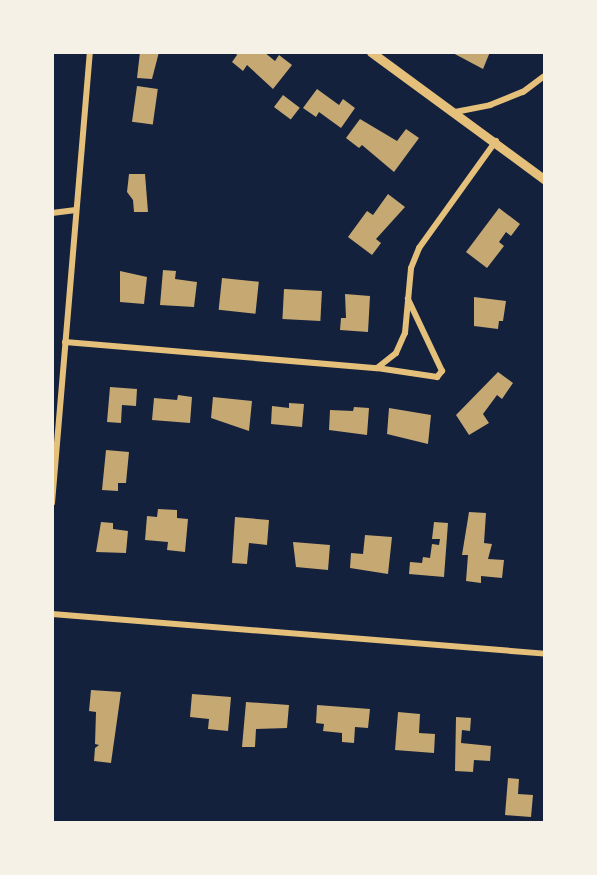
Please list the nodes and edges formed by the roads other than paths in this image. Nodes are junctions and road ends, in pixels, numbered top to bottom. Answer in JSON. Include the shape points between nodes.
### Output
{"nodes":[{"id":1,"x":90,"y":52,"type":"edge"},
{"id":2,"x":371,"y":52,"type":"edge"},
{"id":3,"x":544,"y":76,"type":"edge"},
{"id":4,"x":455,"y":112,"type":"junction"},
{"id":5,"x":496,"y":141,"type":"junction"},
{"id":6,"x":544,"y":179,"type":"edge"},
{"id":7,"x":76,"y":210,"type":"junction"},
{"id":8,"x":52,"y":213,"type":"edge"},
{"id":9,"x":408,"y":298,"type":"junction"},
{"id":10,"x":66,"y":342,"type":"junction"},
{"id":11,"x":377,"y":368,"type":"junction"},
{"id":12,"x":52,"y":503,"type":"edge"},
{"id":13,"x":52,"y":614,"type":"edge"},
{"id":14,"x":544,"y":654,"type":"edge"}],
"edges":[{"from":1,"to":7,"type":"street"},
{"from":2,"to":4,"type":"street"},
{"from":3,"to":4,"type":"street","via":[[523,92],[490,105]]},
{"from":4,"to":5,"type":"street"},
{"from":5,"to":6,"type":"street"},
{"from":5,"to":9,"type":"street","via":[[419,248],[411,268]]},
{"from":7,"to":8,"type":"street"},
{"from":7,"to":10,"type":"street"},
{"from":9,"to":11,"type":"street","via":[[405,333],[396,353]]},
{"from":9,"to":11,"type":"street","via":[[442,371],[437,377]]},
{"from":10,"to":11,"type":"street"},
{"from":10,"to":12,"type":"street"},
{"from":13,"to":14,"type":"street"}]}
